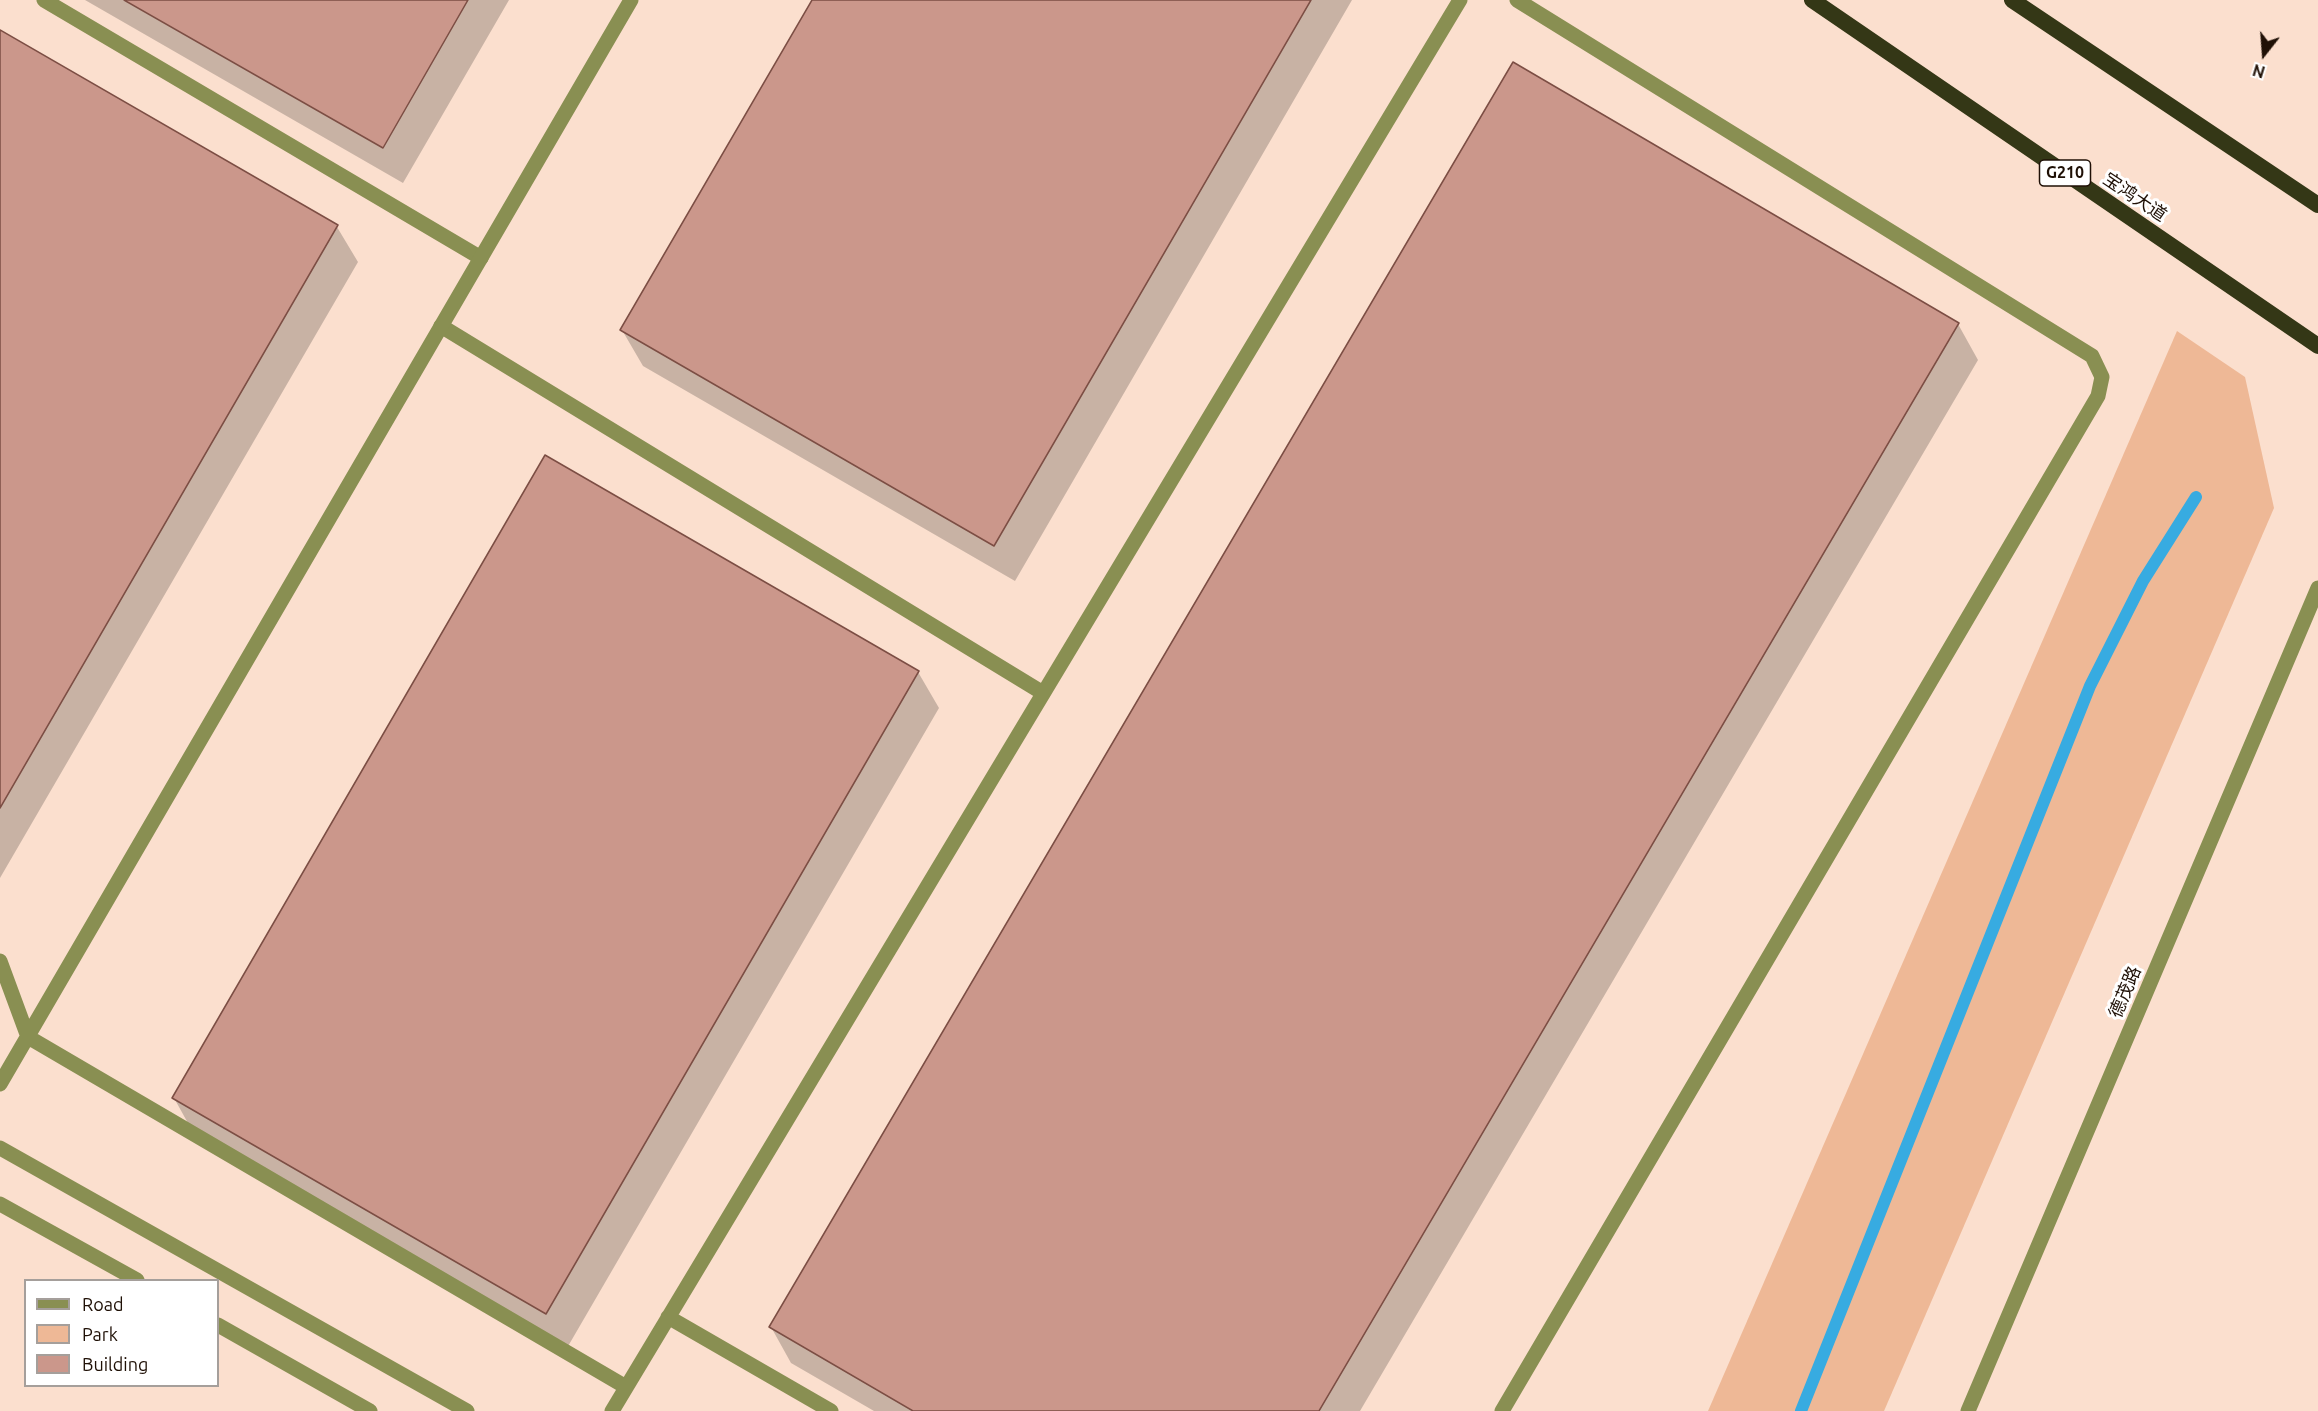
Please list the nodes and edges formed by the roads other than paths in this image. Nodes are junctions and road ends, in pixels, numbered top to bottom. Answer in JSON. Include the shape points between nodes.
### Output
{"nodes":[{"id":1,"x":44,"y":0,"type":"edge"},
{"id":2,"x":631,"y":0,"type":"edge"},
{"id":3,"x":1460,"y":0,"type":"edge"},
{"id":4,"x":1517,"y":0,"type":"edge"},
{"id":5,"x":1812,"y":0,"type":"edge"},
{"id":6,"x":2012,"y":0,"type":"edge"},
{"id":7,"x":2318,"y":205,"type":"edge"},
{"id":8,"x":481,"y":258,"type":"junction"},
{"id":9,"x":441,"y":326,"type":"junction"},
{"id":10,"x":2318,"y":346,"type":"edge"},
{"id":11,"x":2318,"y":588,"type":"edge"},
{"id":12,"x":1043,"y":693,"type":"junction"},
{"id":13,"x":0,"y":961,"type":"edge"},
{"id":14,"x":27,"y":1037,"type":"junction"},
{"id":15,"x":0,"y":1084,"type":"edge"},
{"id":16,"x":0,"y":1148,"type":"edge"},
{"id":17,"x":0,"y":1204,"type":"edge"},
{"id":18,"x":133,"y":1279,"type":"edge"},
{"id":19,"x":668,"y":1317,"type":"junction"},
{"id":20,"x":219,"y":1326,"type":"edge"},
{"id":21,"x":626,"y":1387,"type":"junction"},
{"id":22,"x":370,"y":1411,"type":"edge"},
{"id":23,"x":467,"y":1411,"type":"edge"},
{"id":24,"x":612,"y":1411,"type":"edge"},
{"id":25,"x":831,"y":1411,"type":"edge"},
{"id":26,"x":1502,"y":1411,"type":"edge"},
{"id":27,"x":1968,"y":1411,"type":"edge"}],
"edges":[{"from":1,"to":8,"type":"street"},
{"from":2,"to":8,"type":"street"},
{"from":3,"to":12,"type":"street"},
{"from":4,"to":26,"type":"street","via":[[2092,356],[2102,376],[2092,407]]},
{"from":5,"to":10,"type":"highway","name":"宝鸿大道","number":"G210"},
{"from":6,"to":7,"type":"highway"},
{"from":8,"to":9,"type":"street"},
{"from":9,"to":12,"type":"street"},
{"from":9,"to":14,"type":"street"},
{"from":11,"to":27,"type":"street","name":"德茂路"},
{"from":12,"to":19,"type":"street"},
{"from":13,"to":14,"type":"street"},
{"from":14,"to":15,"type":"street"},
{"from":14,"to":21,"type":"street"},
{"from":16,"to":23,"type":"street"},
{"from":17,"to":18,"type":"street"},
{"from":19,"to":21,"type":"street"},
{"from":19,"to":25,"type":"street"},
{"from":20,"to":22,"type":"street"},
{"from":21,"to":24,"type":"street"}]}
